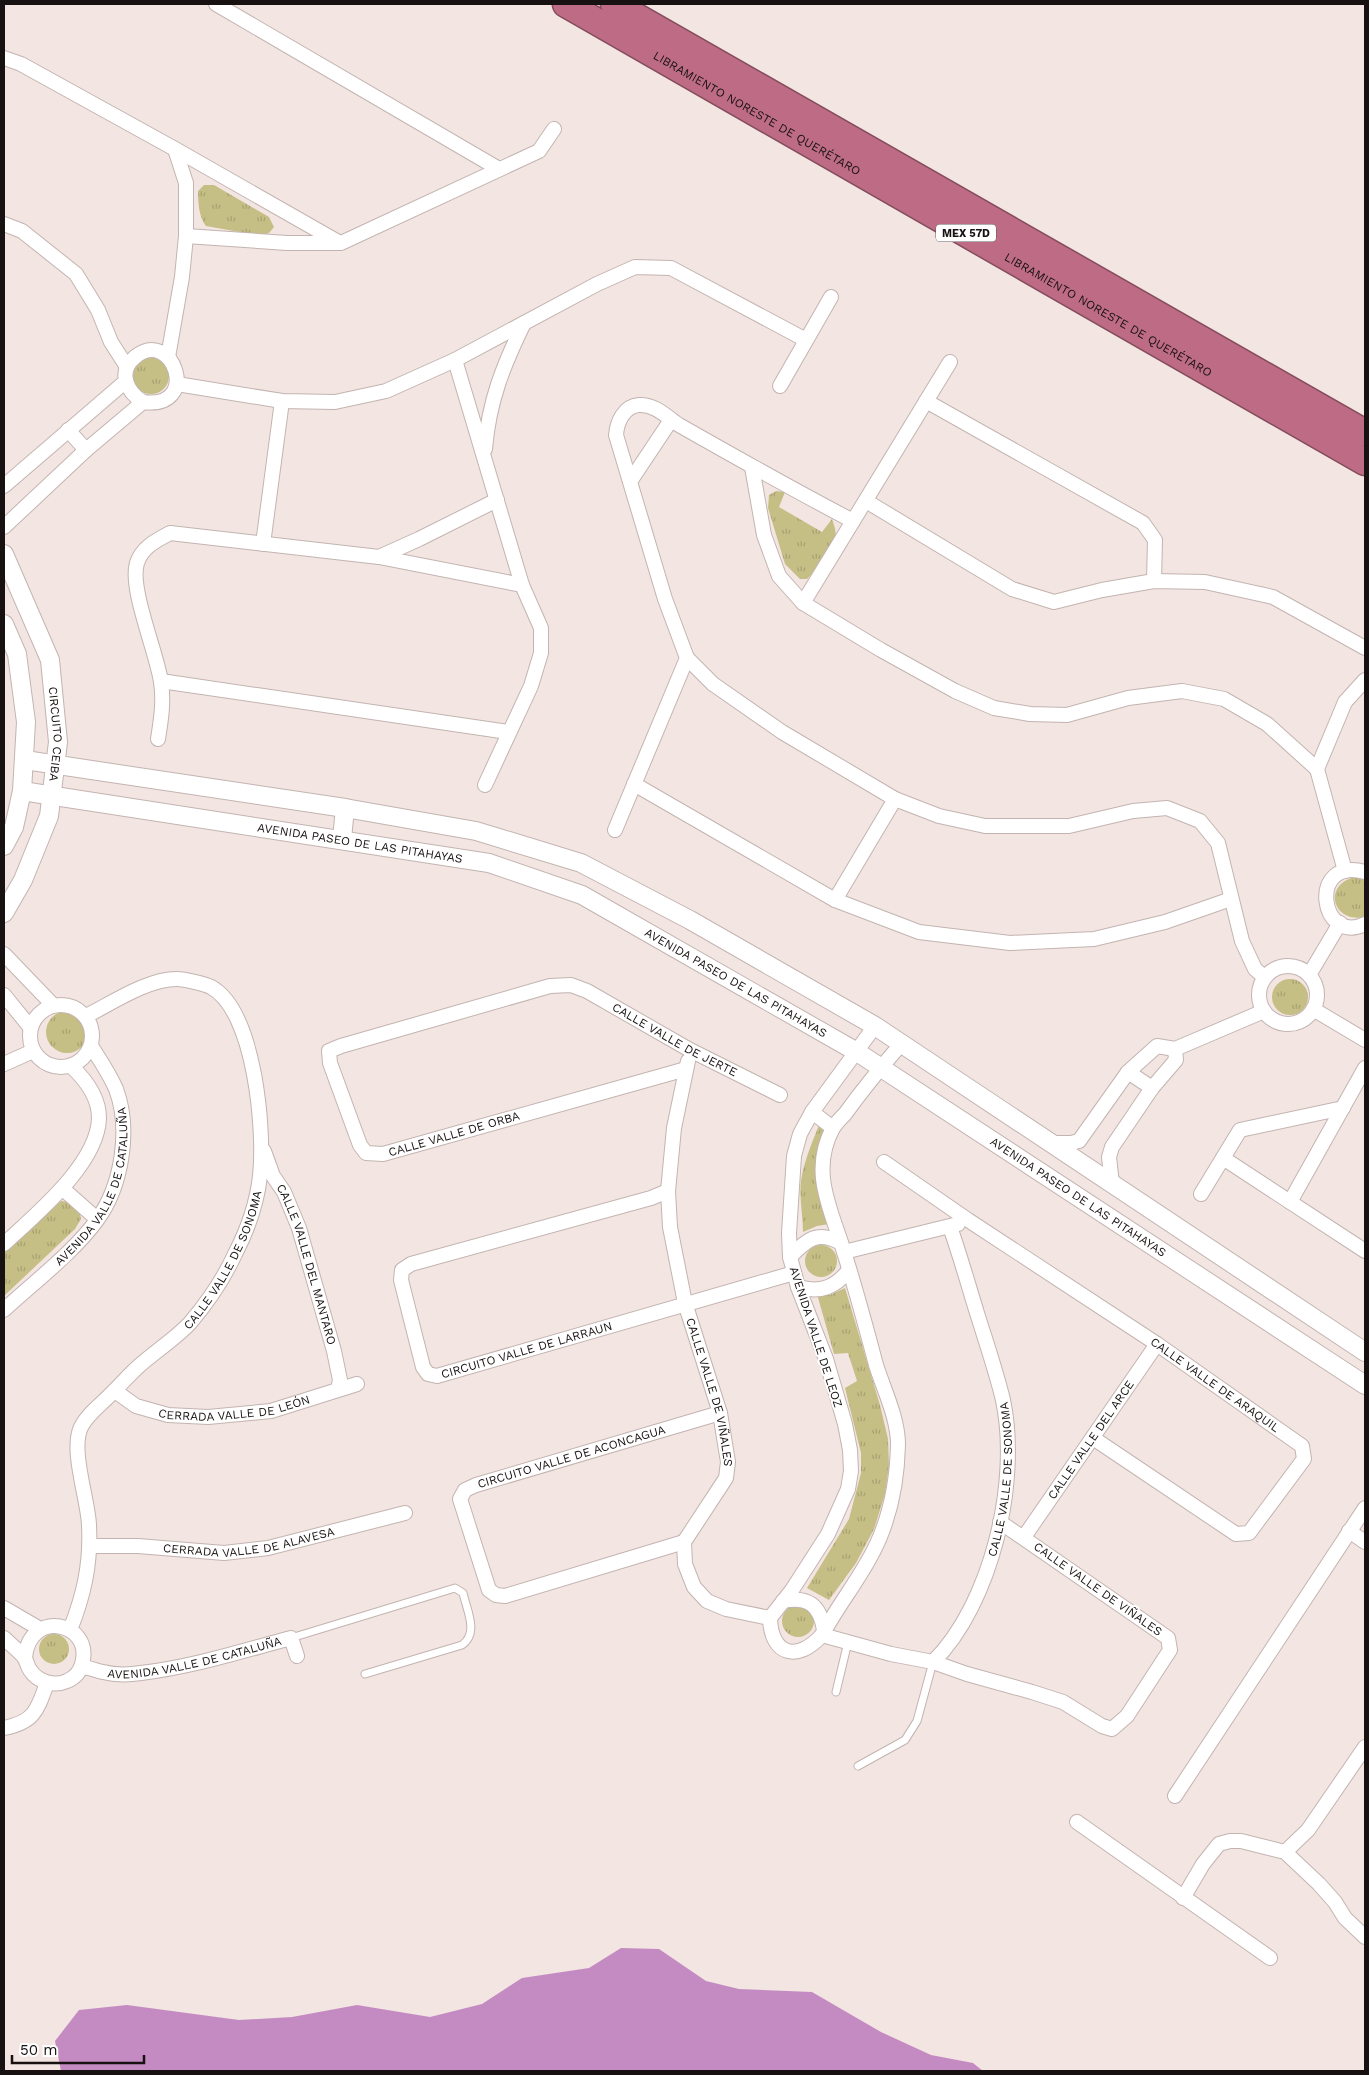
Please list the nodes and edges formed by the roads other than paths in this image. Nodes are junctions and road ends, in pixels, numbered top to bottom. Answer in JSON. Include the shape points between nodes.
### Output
{"nodes":[{"id":1,"x":216,"y":4,"type":"edge"},
{"id":2,"x":566,"y":4,"type":"edge"},
{"id":3,"x":614,"y":4,"type":"edge"},
{"id":4,"x":4,"y":58,"type":"edge"},
{"id":5,"x":554,"y":129,"type":"dead end"},
{"id":6,"x":175,"y":149,"type":"junction"},
{"id":7,"x":499,"y":169,"type":"junction"},
{"id":8,"x":4,"y":224,"type":"edge"},
{"id":9,"x":186,"y":236,"type":"junction"},
{"id":10,"x":341,"y":243,"type":"junction"},
{"id":11,"x":831,"y":297,"type":"dead end"},
{"id":12,"x":524,"y":323,"type":"junction"},
{"id":13,"x":806,"y":340,"type":"junction"},
{"id":14,"x":168,"y":357,"type":"junction"},
{"id":15,"x":455,"y":360,"type":"junction"},
{"id":16,"x":950,"y":362,"type":"dead end"},
{"id":17,"x":127,"y":374,"type":"junction"},
{"id":18,"x":177,"y":384,"type":"junction"},
{"id":19,"x":780,"y":386,"type":"dead end"},
{"id":20,"x":282,"y":401,"type":"junction"},
{"id":21,"x":926,"y":401,"type":"junction"},
{"id":22,"x":143,"y":402,"type":"junction"},
{"id":23,"x":671,"y":420,"type":"junction"},
{"id":24,"x":68,"y":430,"type":"junction"},
{"id":25,"x":1365,"y":433,"type":"edge"},
{"id":26,"x":86,"y":450,"type":"junction"},
{"id":27,"x":484,"y":457,"type":"junction"},
{"id":28,"x":1365,"y":462,"type":"edge"},
{"id":29,"x":752,"y":468,"type":"junction"},
{"id":30,"x":631,"y":480,"type":"junction"},
{"id":31,"x":4,"y":486,"type":"edge"},
{"id":32,"x":497,"y":500,"type":"junction"},
{"id":33,"x":866,"y":501,"type":"junction"},
{"id":34,"x":853,"y":521,"type":"junction"},
{"id":35,"x":4,"y":527,"type":"edge"},
{"id":36,"x":263,"y":544,"type":"junction"},
{"id":37,"x":4,"y":554,"type":"edge"},
{"id":38,"x":379,"y":557,"type":"junction"},
{"id":39,"x":1154,"y":581,"type":"junction"},
{"id":40,"x":522,"y":585,"type":"junction"},
{"id":41,"x":804,"y":603,"type":"junction"},
{"id":42,"x":4,"y":624,"type":"edge"},
{"id":43,"x":1365,"y":648,"type":"edge"},
{"id":44,"x":687,"y":658,"type":"junction"},
{"id":45,"x":1365,"y":680,"type":"edge"},
{"id":46,"x":161,"y":681,"type":"junction"},
{"id":47,"x":508,"y":732,"type":"junction"},
{"id":48,"x":158,"y":740,"type":"dead end"},
{"id":49,"x":25,"y":760,"type":"junction"},
{"id":50,"x":55,"y":764,"type":"junction"},
{"id":51,"x":1317,"y":769,"type":"junction"},
{"id":52,"x":634,"y":784,"type":"junction"},
{"id":53,"x":485,"y":785,"type":"dead end"},
{"id":54,"x":22,"y":791,"type":"junction"},
{"id":55,"x":51,"y":797,"type":"junction"},
{"id":56,"x":895,"y":799,"type":"junction"},
{"id":57,"x":345,"y":808,"type":"junction"},
{"id":58,"x":615,"y":830,"type":"dead end"},
{"id":59,"x":342,"y":839,"type":"junction"},
{"id":60,"x":4,"y":846,"type":"edge"},
{"id":61,"x":1344,"y":871,"type":"junction"},
{"id":62,"x":1365,"y":872,"type":"edge"},
{"id":63,"x":1231,"y":899,"type":"junction"},
{"id":64,"x":834,"y":900,"type":"junction"},
{"id":65,"x":4,"y":913,"type":"edge"},
{"id":66,"x":1340,"y":923,"type":"junction"},
{"id":67,"x":1365,"y":924,"type":"edge"},
{"id":68,"x":4,"y":954,"type":"edge"},
{"id":69,"x":1309,"y":975,"type":"junction"},
{"id":70,"x":1264,"y":977,"type":"junction"},
{"id":71,"x":570,"y":985,"type":"joint"},
{"id":72,"x":4,"y":995,"type":"edge"},
{"id":73,"x":52,"y":1005,"type":"junction"},
{"id":74,"x":1313,"y":1009,"type":"junction"},
{"id":75,"x":1264,"y":1012,"type":"junction"},
{"id":76,"x":86,"y":1016,"type":"junction"},
{"id":77,"x":875,"y":1026,"type":"junction"},
{"id":78,"x":30,"y":1027,"type":"junction"},
{"id":79,"x":1365,"y":1040,"type":"edge"},
{"id":80,"x":902,"y":1043,"type":"junction"},
{"id":81,"x":91,"y":1046,"type":"junction"},
{"id":82,"x":1175,"y":1049,"type":"junction"},
{"id":83,"x":690,"y":1050,"type":"junction"},
{"id":84,"x":33,"y":1051,"type":"junction"},
{"id":85,"x":857,"y":1052,"type":"junction"},
{"id":86,"x":4,"y":1064,"type":"edge"},
{"id":87,"x":71,"y":1066,"type":"junction"},
{"id":88,"x":881,"y":1067,"type":"junction"},
{"id":89,"x":1365,"y":1068,"type":"edge"},
{"id":90,"x":686,"y":1069,"type":"junction"},
{"id":91,"x":1128,"y":1072,"type":"junction"},
{"id":92,"x":1152,"y":1088,"type":"junction"},
{"id":93,"x":780,"y":1095,"type":"dead end"},
{"id":94,"x":1343,"y":1108,"type":"junction"},
{"id":95,"x":812,"y":1112,"type":"junction"},
{"id":96,"x":833,"y":1128,"type":"junction"},
{"id":97,"x":1053,"y":1143,"type":"junction"},
{"id":98,"x":261,"y":1144,"type":"junction"},
{"id":99,"x":1223,"y":1158,"type":"junction"},
{"id":100,"x":884,"y":1162,"type":"dead end"},
{"id":101,"x":1112,"y":1184,"type":"junction"},
{"id":102,"x":63,"y":1188,"type":"junction"},
{"id":103,"x":668,"y":1191,"type":"junction"},
{"id":104,"x":1201,"y":1194,"type":"dead end"},
{"id":105,"x":1290,"y":1202,"type":"junction"},
{"id":106,"x":98,"y":1220,"type":"junction"},
{"id":107,"x":968,"y":1220,"type":"junction"},
{"id":108,"x":950,"y":1227,"type":"junction"},
{"id":109,"x":4,"y":1244,"type":"edge"},
{"id":110,"x":843,"y":1247,"type":"junction"},
{"id":111,"x":1365,"y":1251,"type":"edge"},
{"id":112,"x":790,"y":1257,"type":"junction"},
{"id":113,"x":849,"y":1270,"type":"junction"},
{"id":114,"x":794,"y":1273,"type":"junction"},
{"id":115,"x":798,"y":1287,"type":"junction"},
{"id":116,"x":685,"y":1303,"type":"junction"},
{"id":117,"x":4,"y":1310,"type":"edge"},
{"id":118,"x":1157,"y":1344,"type":"junction"},
{"id":119,"x":1365,"y":1352,"type":"edge"},
{"id":120,"x":357,"y":1384,"type":"dead end"},
{"id":121,"x":1365,"y":1385,"type":"edge"},
{"id":122,"x":338,"y":1389,"type":"junction"},
{"id":123,"x":115,"y":1391,"type":"junction"},
{"id":124,"x":720,"y":1413,"type":"junction"},
{"id":125,"x":1093,"y":1438,"type":"junction"},
{"id":126,"x":1365,"y":1508,"type":"edge"},
{"id":127,"x":405,"y":1513,"type":"dead end"},
{"id":128,"x":1000,"y":1522,"type":"junction"},
{"id":129,"x":1349,"y":1531,"type":"junction"},
{"id":130,"x":1024,"y":1537,"type":"junction"},
{"id":131,"x":684,"y":1542,"type":"junction"},
{"id":132,"x":1365,"y":1542,"type":"edge"},
{"id":133,"x":90,"y":1546,"type":"junction"},
{"id":134,"x":783,"y":1601,"type":"junction"},
{"id":135,"x":4,"y":1608,"type":"edge"},
{"id":136,"x":770,"y":1618,"type":"junction"},
{"id":137,"x":40,"y":1629,"type":"junction"},
{"id":138,"x":70,"y":1630,"type":"junction"},
{"id":139,"x":823,"y":1632,"type":"junction"},
{"id":140,"x":4,"y":1638,"type":"edge"},
{"id":141,"x":291,"y":1638,"type":"junction"},
{"id":142,"x":848,"y":1642,"type":"junction"},
{"id":143,"x":297,"y":1656,"type":"dead end"},
{"id":144,"x":25,"y":1658,"type":"junction"},
{"id":145,"x":933,"y":1662,"type":"junction"},
{"id":146,"x":81,"y":1668,"type":"junction"},
{"id":147,"x":365,"y":1674,"type":"dead end"},
{"id":148,"x":47,"y":1683,"type":"junction"},
{"id":149,"x":836,"y":1692,"type":"dead end"},
{"id":150,"x":4,"y":1728,"type":"edge"},
{"id":151,"x":1365,"y":1747,"type":"edge"},
{"id":152,"x":858,"y":1766,"type":"dead end"},
{"id":153,"x":1175,"y":1796,"type":"dead end"},
{"id":154,"x":1077,"y":1822,"type":"dead end"},
{"id":155,"x":1285,"y":1852,"type":"junction"},
{"id":156,"x":1183,"y":1898,"type":"junction"},
{"id":157,"x":1365,"y":1937,"type":"edge"},
{"id":158,"x":1270,"y":1958,"type":"dead end"}],
"edges":[{"from":1,"to":7,"type":"street"},
{"from":2,"to":28,"type":"highway","name":"LIBRAMIENTO NORESTE DE QUERÉTARO","number":"MEX 57D"},
{"from":3,"to":25,"type":"highway","name":"LIBRAMIENTO NORESTE DE QUERÉTARO","number":"MEX 57D"},
{"from":4,"to":6,"type":"street","via":[[21,64]]},
{"from":5,"to":7,"type":"street","via":[[539,151]]},
{"from":6,"to":9,"type":"street","via":[[186,183]]},
{"from":6,"to":10,"type":"street"},
{"from":7,"to":10,"type":"street"},
{"from":8,"to":17,"type":"street","via":[[22,231],[76,274],[98,310]]},
{"from":9,"to":10,"type":"street"},
{"from":9,"to":14,"type":"street"},
{"from":11,"to":13,"type":"street"},
{"from":12,"to":13,"type":"street","via":[[635,267],[671,268]]},
{"from":12,"to":15,"type":"street"},
{"from":12,"to":27,"type":"street","via":[[504,362],[487,418]]},
{"from":13,"to":19,"type":"street"},
{"from":14,"to":17,"type":"street","via":[[159,352],[140,353],[132,359]]},
{"from":14,"to":18,"type":"street","via":[[178,374]]},
{"from":15,"to":20,"type":"street","via":[[386,391],[335,402]]},
{"from":15,"to":27,"type":"street"},
{"from":16,"to":21,"type":"street"},
{"from":17,"to":22,"type":"street","via":[[127,388]]},
{"from":17,"to":24,"type":"street"},
{"from":18,"to":20,"type":"street"},
{"from":18,"to":22,"type":"street","via":[[164,401]]},
{"from":20,"to":36,"type":"street"},
{"from":21,"to":33,"type":"street"},
{"from":21,"to":39,"type":"street","via":[[1144,523],[1155,540]]},
{"from":22,"to":26,"type":"street"},
{"from":23,"to":29,"type":"street"},
{"from":23,"to":30,"type":"street"},
{"from":23,"to":30,"type":"street","via":[[652,406],[637,405],[623,414],[617,423],[616,435]]},
{"from":24,"to":26,"type":"street"},
{"from":24,"to":31,"type":"street"},
{"from":26,"to":35,"type":"street"},
{"from":27,"to":32,"type":"street"},
{"from":29,"to":34,"type":"street"},
{"from":29,"to":41,"type":"street","via":[[764,535],[779,576]]},
{"from":30,"to":44,"type":"street","via":[[665,599]]},
{"from":32,"to":38,"type":"street"},
{"from":32,"to":40,"type":"street"},
{"from":33,"to":34,"type":"street"},
{"from":33,"to":39,"type":"street","via":[[1012,589],[1054,602]]},
{"from":34,"to":41,"type":"street"},
{"from":36,"to":38,"type":"street"},
{"from":36,"to":46,"type":"street","via":[[170,534],[150,544],[137,563],[137,591]]},
{"from":37,"to":50,"type":"street","name":"CIRCUITO CEIBA","via":[[50,660],[58,742]]},
{"from":38,"to":40,"type":"street"},
{"from":39,"to":43,"type":"street","via":[[1205,582],[1273,597]]},
{"from":40,"to":47,"type":"street","via":[[541,628],[541,652],[531,686]]},
{"from":41,"to":51,"type":"street","via":[[881,650],[994,708],[1030,714],[1067,715],[1128,698],[1182,690],[1224,699],[1267,724]]},
{"from":42,"to":49,"type":"street","via":[[17,654],[26,722]]},
{"from":44,"to":52,"type":"street"},
{"from":44,"to":56,"type":"street","via":[[713,684],[782,732]]},
{"from":45,"to":51,"type":"street","via":[[1345,702]]},
{"from":46,"to":47,"type":"street"},
{"from":46,"to":48,"type":"street","via":[[164,700]]},
{"from":47,"to":53,"type":"street"},
{"from":49,"to":50,"type":"street"},
{"from":49,"to":54,"type":"street"},
{"from":50,"to":55,"type":"street","name":"CIRCUITO CEIBA"},
{"from":50,"to":57,"type":"street"},
{"from":51,"to":61,"type":"street"},
{"from":52,"to":58,"type":"street"},
{"from":52,"to":64,"type":"street"},
{"from":54,"to":55,"type":"street","name":"AVENIDA PASEO DE LAS PITAHAYAS"},
{"from":54,"to":60,"type":"street","via":[[14,827]]},
{"from":55,"to":59,"type":"street","name":"AVENIDA PASEO DE LAS PITAHAYAS"},
{"from":55,"to":65,"type":"street","name":"CIRCUITO CEIBA","via":[[49,816],[23,880]]},
{"from":56,"to":63,"type":"street","via":[[939,816],[985,826],[1069,826],[1134,811],[1167,808],[1200,821],[1218,843]]},
{"from":56,"to":64,"type":"street"},
{"from":57,"to":59,"type":"street"},
{"from":57,"to":77,"type":"street","via":[[476,831],[580,863],[690,920]]},
{"from":59,"to":85,"type":"street","name":"AVENIDA PASEO DE LAS PITAHAYAS","via":[[489,863],[582,895]]},
{"from":61,"to":62,"type":"street","via":[[1356,869]]},
{"from":61,"to":66,"type":"street","via":[[1335,876],[1325,896],[1329,912]]},
{"from":63,"to":64,"type":"street","via":[[1165,922],[1094,939],[1010,943],[919,932]]},
{"from":63,"to":70,"type":"street","via":[[1242,941],[1255,969]]},
{"from":66,"to":67,"type":"street","via":[[1350,927]]},
{"from":66,"to":69,"type":"street"},
{"from":68,"to":73,"type":"street"},
{"from":69,"to":70,"type":"street","via":[[1298,968],[1286,966],[1274,969]]},
{"from":69,"to":74,"type":"street","via":[[1317,996]]},
{"from":70,"to":75,"type":"street","via":[[1259,988]]},
{"from":71,"to":83,"type":"street","name":"CALLE VALLE DE JERTE","via":[[587,991]]},
{"from":71,"to":90,"type":"street","name":"CALLE VALLE DE ORBA","via":[[550,986],[329,1051],[330,1063],[360,1145],[366,1153],[383,1154]]},
{"from":72,"to":78,"type":"street"},
{"from":73,"to":76,"type":"street","via":[[71,1006]]},
{"from":73,"to":78,"type":"street","via":[[42,1010]]},
{"from":74,"to":75,"type":"street","via":[[1300,1021],[1290,1024],[1271,1019]]},
{"from":74,"to":79,"type":"street"},
{"from":75,"to":82,"type":"street"},
{"from":76,"to":81,"type":"street","via":[[91,1027]]},
{"from":76,"to":98,"type":"street","name":"CALLE VALLE DE SONOMA","via":[[156,982],[178,979],[211,987],[229,1004],[243,1028],[259,1104]]},
{"from":77,"to":80,"type":"street"},
{"from":77,"to":85,"type":"street","name":"AVENIDA VALLE DE LEOZ"},
{"from":78,"to":84,"type":"street"},
{"from":80,"to":88,"type":"street"},
{"from":80,"to":97,"type":"street"},
{"from":81,"to":87,"type":"street"},
{"from":81,"to":106,"type":"street","name":"AVENIDA VALLE DE CATALUÑA","via":[[116,1091],[123,1138],[122,1159],[112,1193]]},
{"from":82,"to":91,"type":"street","via":[[1157,1046]]},
{"from":82,"to":92,"type":"street","via":[[1176,1060]]},
{"from":83,"to":90,"type":"street","name":"CALLE VALLE DE VIÑALES"},
{"from":83,"to":93,"type":"street","name":"CALLE VALLE DE JERTE"},
{"from":84,"to":86,"type":"street"},
{"from":84,"to":87,"type":"street","via":[[52,1066]]},
{"from":85,"to":88,"type":"street","name":"AVENIDA PASEO DE LAS PITAHAYAS"},
{"from":85,"to":95,"type":"street","name":"AVENIDA VALLE DE LEOZ"},
{"from":87,"to":102,"type":"street","name":"AVENIDA VALLE DE CATALUÑA","via":[[84,1078],[94,1097],[99,1118],[96,1135],[86,1156]]},
{"from":88,"to":96,"type":"street"},
{"from":88,"to":121,"type":"street","name":"AVENIDA PASEO DE LAS PITAHAYAS"},
{"from":89,"to":94,"type":"street"},
{"from":90,"to":103,"type":"street","name":"CALLE VALLE DE VIÑALES","via":[[674,1128]]},
{"from":91,"to":92,"type":"street"},
{"from":91,"to":97,"type":"street","via":[[1079,1140]]},
{"from":92,"to":101,"type":"street","via":[[1112,1147],[1108,1157]]},
{"from":94,"to":99,"type":"street","via":[[1240,1130]]},
{"from":94,"to":105,"type":"street"},
{"from":95,"to":96,"type":"street"},
{"from":95,"to":112,"type":"street","name":"AVENIDA VALLE DE LEOZ","via":[[800,1134],[794,1156]]},
{"from":96,"to":110,"type":"street","via":[[824,1154],[823,1174],[831,1218]]},
{"from":97,"to":101,"type":"street"},
{"from":98,"to":122,"type":"street","name":"CALLE VALLE DEL MANTARO","via":[[299,1228],[334,1351],[340,1380]]},
{"from":98,"to":123,"type":"street","name":"CALLE VALLE DE SONOMA","via":[[255,1203],[235,1254],[208,1300],[189,1324],[138,1366]]},
{"from":99,"to":104,"type":"street"},
{"from":99,"to":105,"type":"street"},
{"from":100,"to":107,"type":"street","name":"CALLE VALLE DE ARAQUIL"},
{"from":101,"to":119,"type":"street"},
{"from":102,"to":106,"type":"street"},
{"from":102,"to":109,"type":"street","name":"AVENIDA VALLE DE CATALUÑA"},
{"from":103,"to":116,"type":"street","name":"CALLE VALLE DE VIÑALES","via":[[670,1226]]},
{"from":103,"to":116,"type":"street","name":"CIRCUITO VALLE DE LARRAUN","via":[[411,1264],[402,1270],[401,1280],[423,1367],[428,1374],[438,1376]]},
{"from":105,"to":111,"type":"street"},
{"from":106,"to":117,"type":"street","name":"AVENIDA VALLE DE CATALUÑA"},
{"from":107,"to":108,"type":"street"},
{"from":107,"to":118,"type":"street","name":"CALLE VALLE DE ARAQUIL"},
{"from":108,"to":110,"type":"street"},
{"from":108,"to":128,"type":"street","name":"CALLE VALLE DE SONOMA","via":[[1003,1401],[1007,1436]]},
{"from":110,"to":112,"type":"street","via":[[832,1238],[820,1236],[809,1239]]},
{"from":110,"to":113,"type":"street"},
{"from":112,"to":114,"type":"street","name":"AVENIDA VALLE DE LEOZ"},
{"from":113,"to":115,"type":"street","via":[[842,1279],[821,1290]]},
{"from":113,"to":139,"type":"street","via":[[891,1409],[898,1443],[894,1486],[883,1532],[868,1562]]},
{"from":114,"to":115,"type":"street","name":"AVENIDA VALLE DE LEOZ"},
{"from":114,"to":116,"type":"street","name":"CIRCUITO VALLE DE LARRAUN"},
{"from":115,"to":134,"type":"street","name":"AVENIDA VALLE DE LEOZ","via":[[826,1360],[845,1424],[851,1471],[848,1488],[828,1534]]},
{"from":116,"to":124,"type":"street","name":"CALLE VALLE DE VIÑALES"},
{"from":118,"to":125,"type":"street","name":"CALLE VALLE DEL ARCE"},
{"from":118,"to":125,"type":"street","name":"CALLE VALLE DE ARAQUIL","via":[[1302,1446],[1304,1459],[1249,1533],[1236,1534]]},
{"from":120,"to":122,"type":"street","name":"CERRADA VALLE DE LEÓN"},
{"from":122,"to":123,"type":"street","name":"CERRADA VALLE DE LEÓN","via":[[271,1411],[208,1417],[168,1416],[136,1406]]},
{"from":123,"to":133,"type":"street","name":"CALLE VALLE DE SONOMA","via":[[90,1414],[80,1428],[77,1442]]},
{"from":124,"to":131,"type":"street","name":"CALLE VALLE DE VIÑALES","via":[[728,1462],[726,1478]]},
{"from":124,"to":131,"type":"street","name":"CIRCUITO VALLE DE ACONCAGUA","via":[[476,1485],[465,1490],[460,1498],[489,1590],[496,1596]]},
{"from":125,"to":130,"type":"street","name":"CALLE VALLE DEL ARCE"},
{"from":126,"to":129,"type":"street"},
{"from":127,"to":133,"type":"street","name":"CERRADA VALLE DE ALAVESA","via":[[268,1548],[224,1553],[138,1546]]},
{"from":128,"to":130,"type":"street","name":"CALLE VALLE DE VIÑALES"},
{"from":128,"to":145,"type":"street","name":"CALLE VALLE DE SONOMA","via":[[984,1580],[966,1618],[946,1649]]},
{"from":129,"to":132,"type":"street"},
{"from":129,"to":153,"type":"street"},
{"from":130,"to":145,"type":"street","name":"CALLE VALLE DE VIÑALES","via":[[1168,1638],[1170,1650],[1127,1716],[1112,1729],[1063,1702]]},
{"from":131,"to":136,"type":"street","via":[[685,1564],[694,1587],[707,1601],[726,1609]]},
{"from":133,"to":138,"type":"street","name":"CALLE VALLE DE SONOMA","via":[[88,1574]]},
{"from":134,"to":136,"type":"street","name":"AVENIDA VALLE DE LEOZ"},
{"from":134,"to":139,"type":"street","via":[[806,1601],[816,1608],[822,1618]]},
{"from":135,"to":137,"type":"street"},
{"from":136,"to":139,"type":"street","via":[[773,1638],[787,1650],[806,1650]]},
{"from":137,"to":138,"type":"street","via":[[61,1626]]},
{"from":137,"to":144,"type":"street","via":[[26,1647]]},
{"from":138,"to":146,"type":"street","via":[[83,1647]]},
{"from":139,"to":142,"type":"street"},
{"from":140,"to":144,"type":"street"},
{"from":141,"to":143,"type":"street","name":"AVENIDA VALLE DE CATALUÑA"},
{"from":141,"to":146,"type":"street","name":"AVENIDA VALLE DE CATALUÑA","via":[[142,1673],[120,1674]]},
{"from":141,"to":147,"type":"lane","via":[[455,1588],[463,1593],[472,1632],[469,1640],[462,1645]]},
{"from":142,"to":145,"type":"street"},
{"from":142,"to":149,"type":"lane"},
{"from":144,"to":148,"type":"street","via":[[35,1676]]},
{"from":145,"to":152,"type":"lane","via":[[917,1721],[905,1740]]},
{"from":146,"to":148,"type":"street","via":[[61,1684]]},
{"from":148,"to":150,"type":"street","via":[[38,1705],[26,1721]]},
{"from":151,"to":155,"type":"street","via":[[1308,1830]]},
{"from":154,"to":156,"type":"street"},
{"from":155,"to":156,"type":"street","via":[[1241,1841],[1219,1844]]},
{"from":155,"to":157,"type":"street","via":[[1319,1884],[1345,1918]]},
{"from":156,"to":158,"type":"street"}]}
